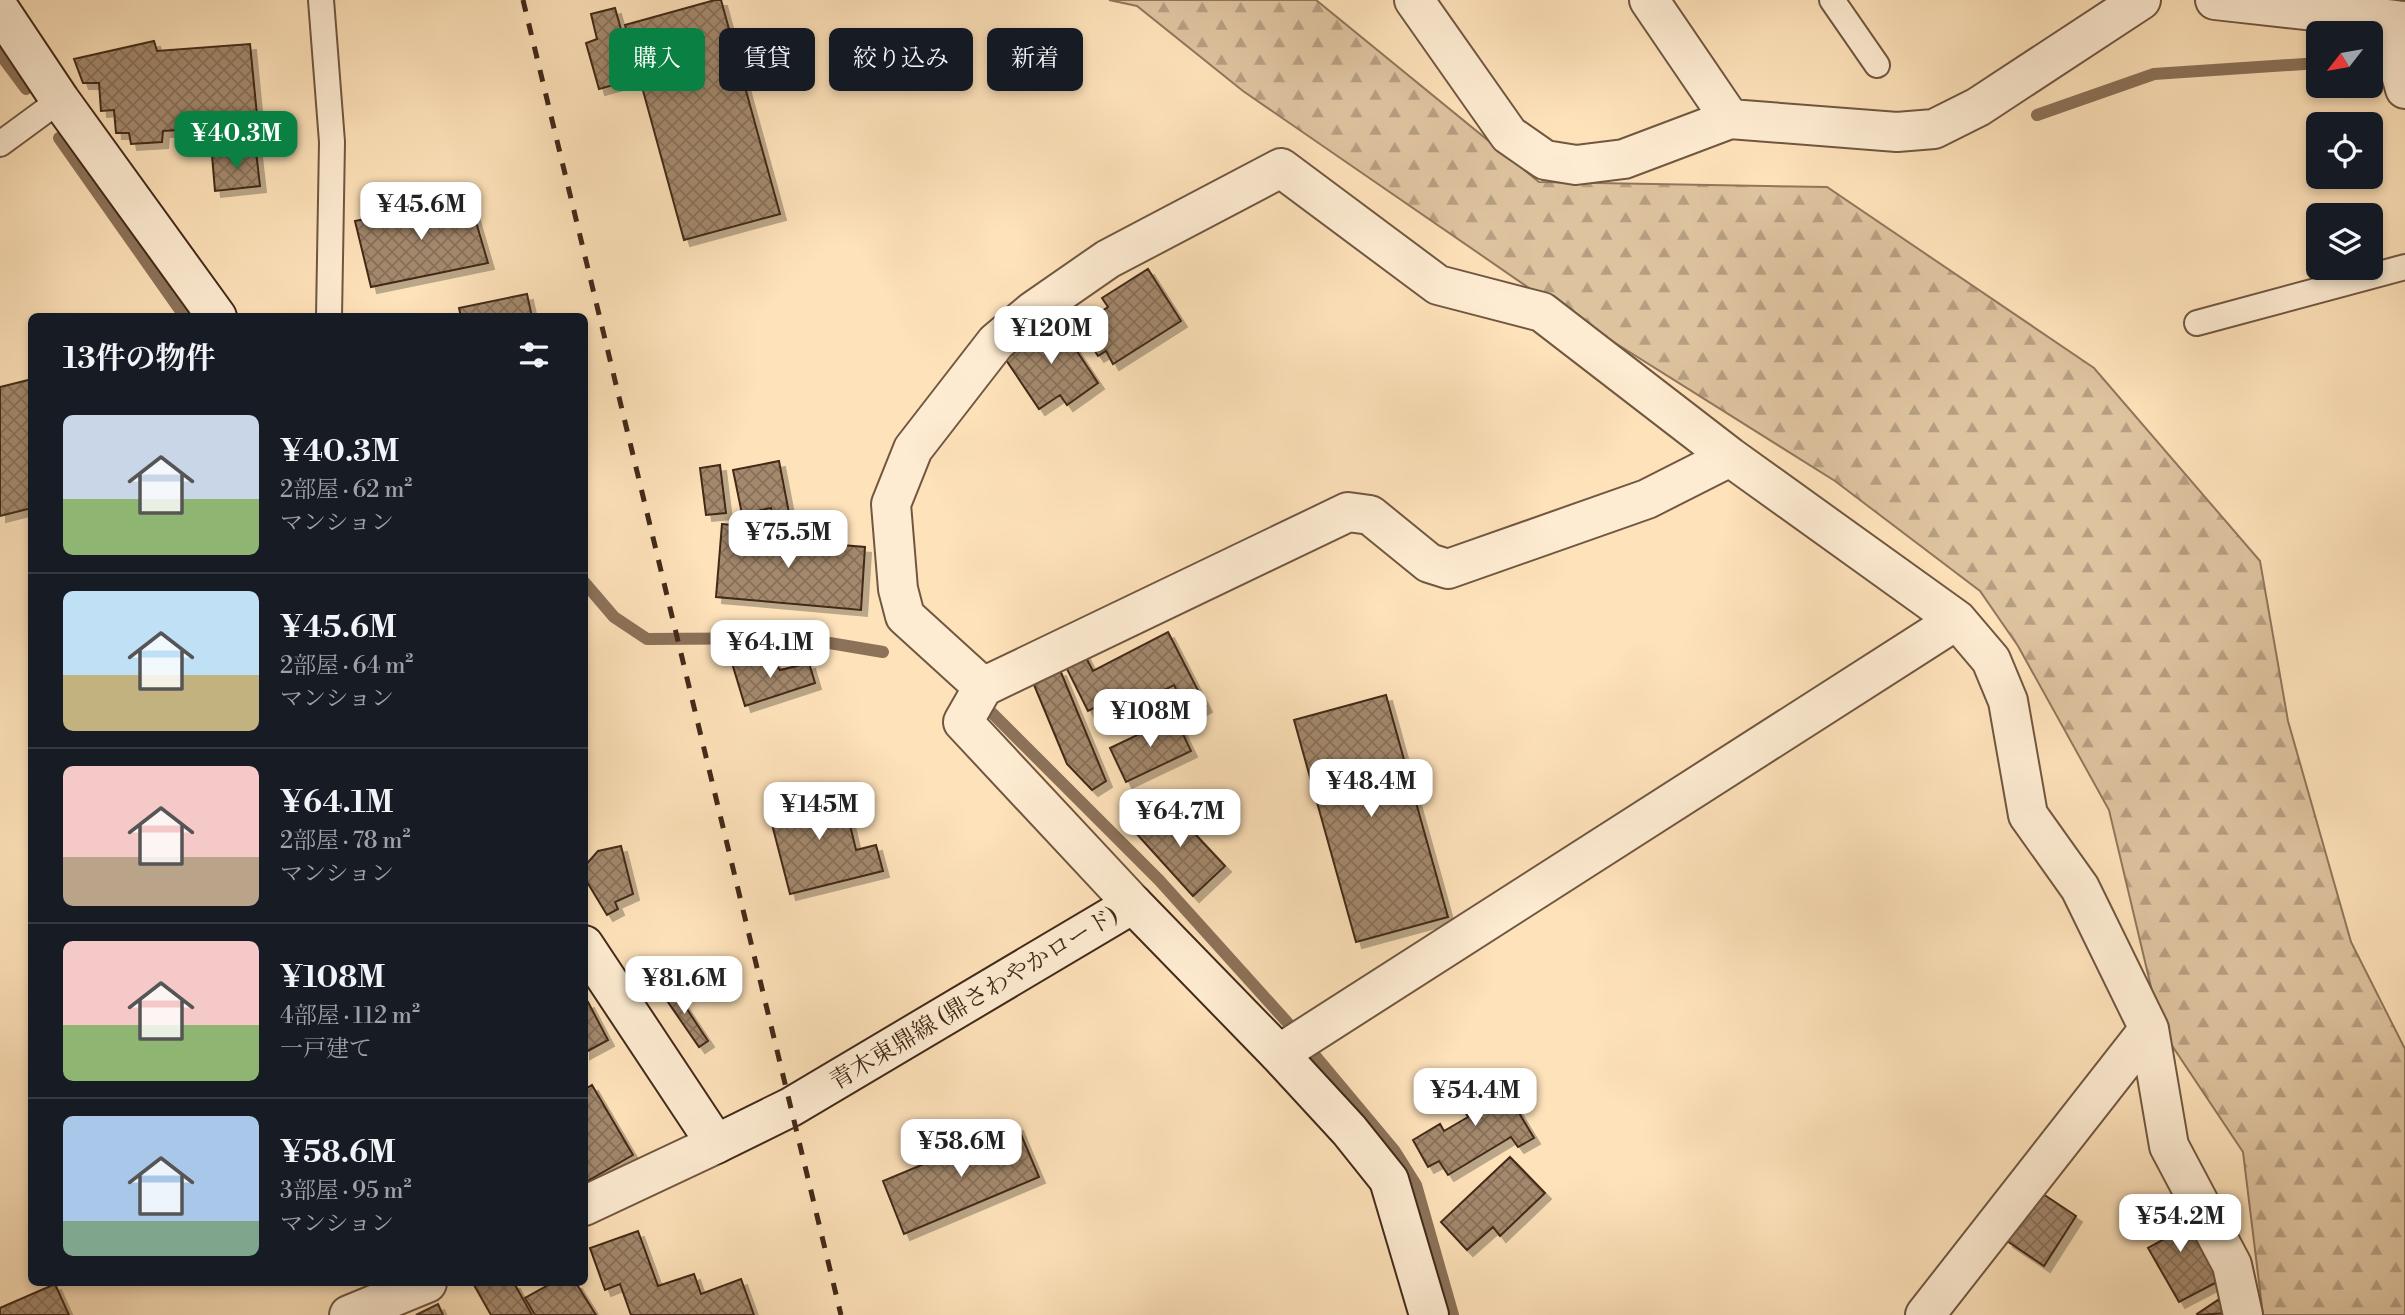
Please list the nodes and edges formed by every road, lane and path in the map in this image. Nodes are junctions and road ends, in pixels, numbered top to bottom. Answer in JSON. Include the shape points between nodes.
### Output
{"nodes":[{"id":1,"x":321,"y":0,"type":"edge"},
{"id":2,"x":1414,"y":0,"type":"edge"},
{"id":3,"x":1649,"y":0,"type":"edge"},
{"id":4,"x":1832,"y":0,"type":"edge"},
{"id":5,"x":2141,"y":0,"type":"edge"},
{"id":6,"x":2215,"y":0,"type":"edge"},
{"id":7,"x":0,"y":10,"type":"edge"},
{"id":8,"x":2399,"y":14,"type":"edge"},
{"id":9,"x":1877,"y":65,"type":"dead end"},
{"id":10,"x":2405,"y":89,"type":"edge"},
{"id":11,"x":60,"y":100,"type":"junction"},
{"id":12,"x":1730,"y":119,"type":"junction"},
{"id":13,"x":0,"y":144,"type":"edge"},
{"id":14,"x":2405,"y":267,"type":"edge"},
{"id":15,"x":214,"y":313,"type":"edge"},
{"id":16,"x":329,"y":313,"type":"edge"},
{"id":17,"x":2197,"y":323,"type":"dead end"},
{"id":18,"x":1730,"y":457,"type":"junction"},
{"id":19,"x":1957,"y":620,"type":"junction"},
{"id":20,"x":983,"y":687,"type":"junction"},
{"id":21,"x":1133,"y":904,"type":"junction"},
{"id":22,"x":588,"y":952,"type":"edge"},
{"id":23,"x":2149,"y":1029,"type":"junction"},
{"id":24,"x":1297,"y":1043,"type":"junction"},
{"id":25,"x":716,"y":1144,"type":"junction"},
{"id":26,"x":588,"y":1204,"type":"edge"},
{"id":27,"x":420,"y":1286,"type":"edge"},
{"id":28,"x":349,"y":1315,"type":"edge"},
{"id":29,"x":1429,"y":1315,"type":"edge"},
{"id":30,"x":1925,"y":1315,"type":"edge"},
{"id":31,"x":2243,"y":1315,"type":"edge"}],
"edges":[{"from":1,"to":16,"type":"lane","via":[[332,142]]},
{"from":2,"to":12,"type":"street","via":[[1509,135],[1545,160],[1576,165],[1625,159]]},
{"from":3,"to":12,"type":"street"},
{"from":4,"to":9,"type":"lane"},
{"from":5,"to":12,"type":"street","via":[[1978,107],[1934,129],[1897,131]]},
{"from":6,"to":8,"type":"street"},
{"from":7,"to":11,"type":"street"},
{"from":8,"to":10,"type":"street","via":[[2400,71]]},
{"from":11,"to":13,"type":"lane"},
{"from":11,"to":15,"type":"street"},
{"from":14,"to":17,"type":"lane"},
{"from":18,"to":19,"type":"street"},
{"from":18,"to":20,"type":"street","via":[[1647,499],[1448,569],[1429,563],[1370,515],[1348,512]]},
{"from":18,"to":20,"type":"street","via":[[1542,312],[1438,285],[1281,168],[1108,259],[1033,311],[996,342],[913,449],[891,504],[898,589],[905,616]]},
{"from":19,"to":23,"type":"street","via":[[1991,660],[2008,701],[2028,815],[2080,888]]},
{"from":19,"to":24,"type":"street"},
{"from":20,"to":21,"type":"street","via":[[963,722]]},
{"from":21,"to":24,"type":"street","name":"青木東鼎線 (鼎さわやかロード)"},
{"from":21,"to":25,"type":"street","name":"青木東鼎線 (鼎さわやかロード)","via":[[791,1107]]},
{"from":22,"to":25,"type":"street"},
{"from":23,"to":30,"type":"street"},
{"from":23,"to":31,"type":"street","via":[[2169,1146],[2232,1265]]},
{"from":24,"to":29,"type":"street","name":"青木東鼎線 (鼎さわやかロード)","via":[[1349,1130],[1389,1180]]},
{"from":25,"to":26,"type":"street","name":"青木東鼎線 (鼎さわやかロード)"},
{"from":27,"to":28,"type":"street"}]}
